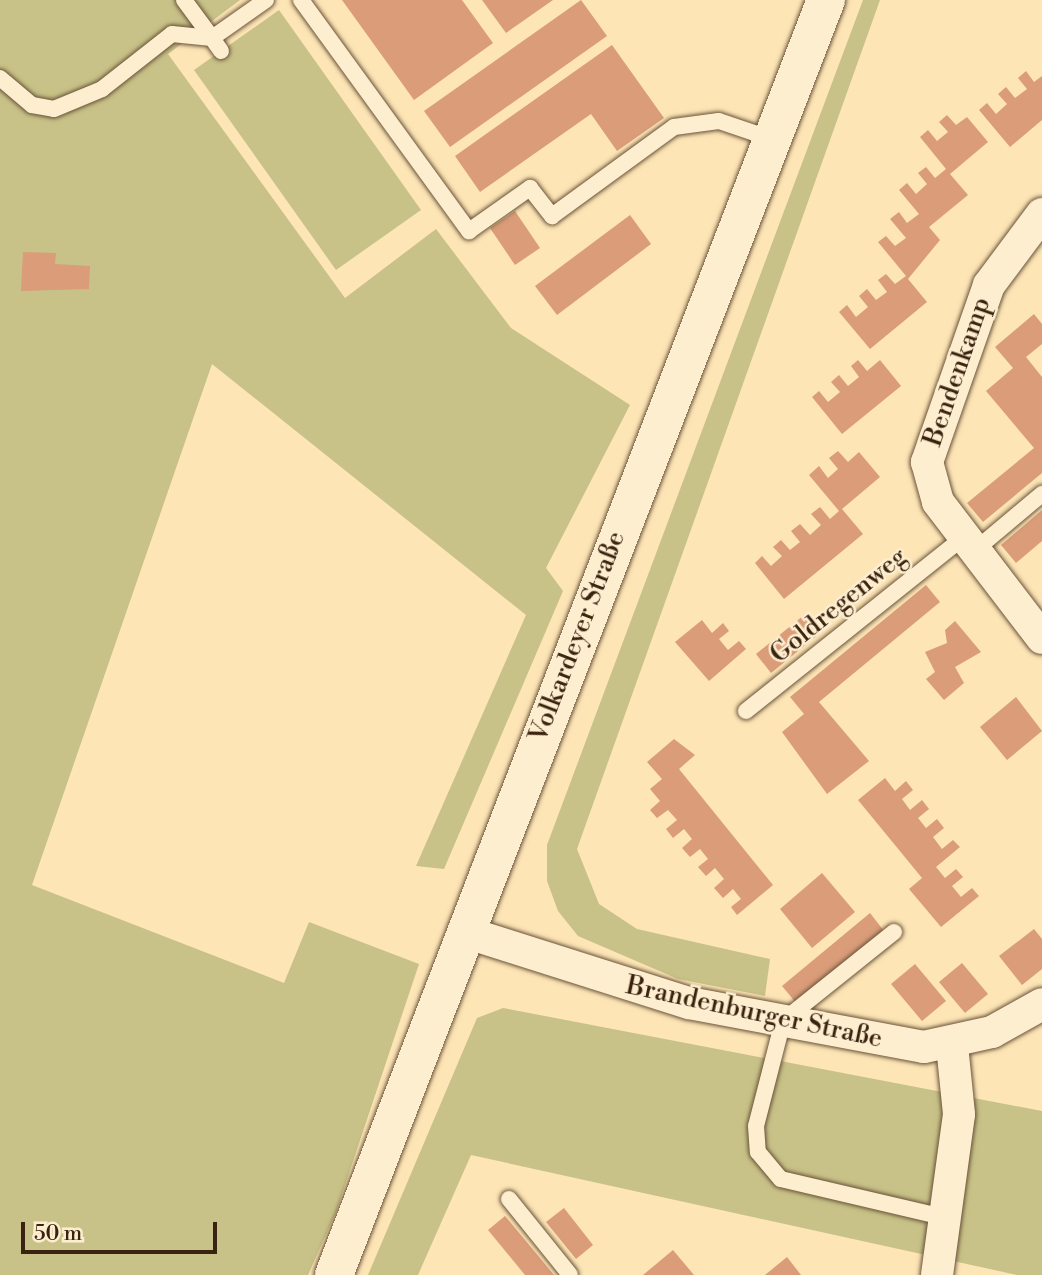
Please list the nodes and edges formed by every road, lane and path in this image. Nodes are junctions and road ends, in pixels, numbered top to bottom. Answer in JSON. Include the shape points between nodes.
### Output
{"nodes":[{"id":1,"x":184,"y":0,"type":"edge"},
{"id":2,"x":266,"y":0,"type":"edge"},
{"id":3,"x":301,"y":0,"type":"edge"},
{"id":4,"x":826,"y":0,"type":"edge"},
{"id":5,"x":216,"y":44,"type":"junction"},
{"id":6,"x":0,"y":78,"type":"edge"},
{"id":7,"x":772,"y":139,"type":"junction"},
{"id":8,"x":1042,"y":214,"type":"edge"},
{"id":9,"x":1042,"y":494,"type":"edge"},
{"id":10,"x":968,"y":545,"type":"junction"},
{"id":11,"x":1042,"y":638,"type":"edge"},
{"id":12,"x":746,"y":711,"type":"dead end"},
{"id":13,"x":465,"y":932,"type":"junction"},
{"id":14,"x":894,"y":932,"type":"dead end"},
{"id":15,"x":1042,"y":1004,"type":"edge"},
{"id":16,"x":783,"y":1021,"type":"junction"},
{"id":17,"x":952,"y":1045,"type":"junction"},
{"id":18,"x":509,"y":1199,"type":"dead end"},
{"id":19,"x":947,"y":1218,"type":"junction"},
{"id":20,"x":334,"y":1275,"type":"edge"},
{"id":21,"x":570,"y":1275,"type":"edge"},
{"id":22,"x":937,"y":1275,"type":"edge"}],
"edges":[{"from":1,"to":5,"type":"lane"},
{"from":2,"to":5,"type":"lane"},
{"from":3,"to":7,"type":"lane","via":[[469,231],[530,188],[551,216],[674,127],[719,121]]},
{"from":4,"to":7,"type":"main road","name":"Volkardeyer Straße"},
{"from":5,"to":6,"type":"lane","via":[[172,34],[102,89],[54,108],[32,105]]},
{"from":7,"to":13,"type":"main road","name":"Volkardeyer Straße"},
{"from":8,"to":10,"type":"street","name":"Bendenkamp","via":[[989,285],[932,435],[930,485]]},
{"from":9,"to":10,"type":"lane","name":"Goldregenweg"},
{"from":10,"to":11,"type":"street","name":"Bendenkamp"},
{"from":10,"to":12,"type":"lane","name":"Goldregenweg"},
{"from":13,"to":16,"type":"street","name":"Brandenburger Straße","via":[[599,979]]},
{"from":13,"to":20,"type":"main road","name":"Volkardeyer Straße"},
{"from":14,"to":16,"type":"lane"},
{"from":15,"to":17,"type":"street","name":"Brandenburger Straße"},
{"from":16,"to":17,"type":"street","name":"Brandenburger Straße","via":[[924,1047]]},
{"from":16,"to":19,"type":"lane","via":[[756,1126],[758,1152],[768,1168],[781,1179]]},
{"from":17,"to":19,"type":"street","via":[[959,1114]]},
{"from":18,"to":21,"type":"lane"},
{"from":19,"to":22,"type":"street"}]}
